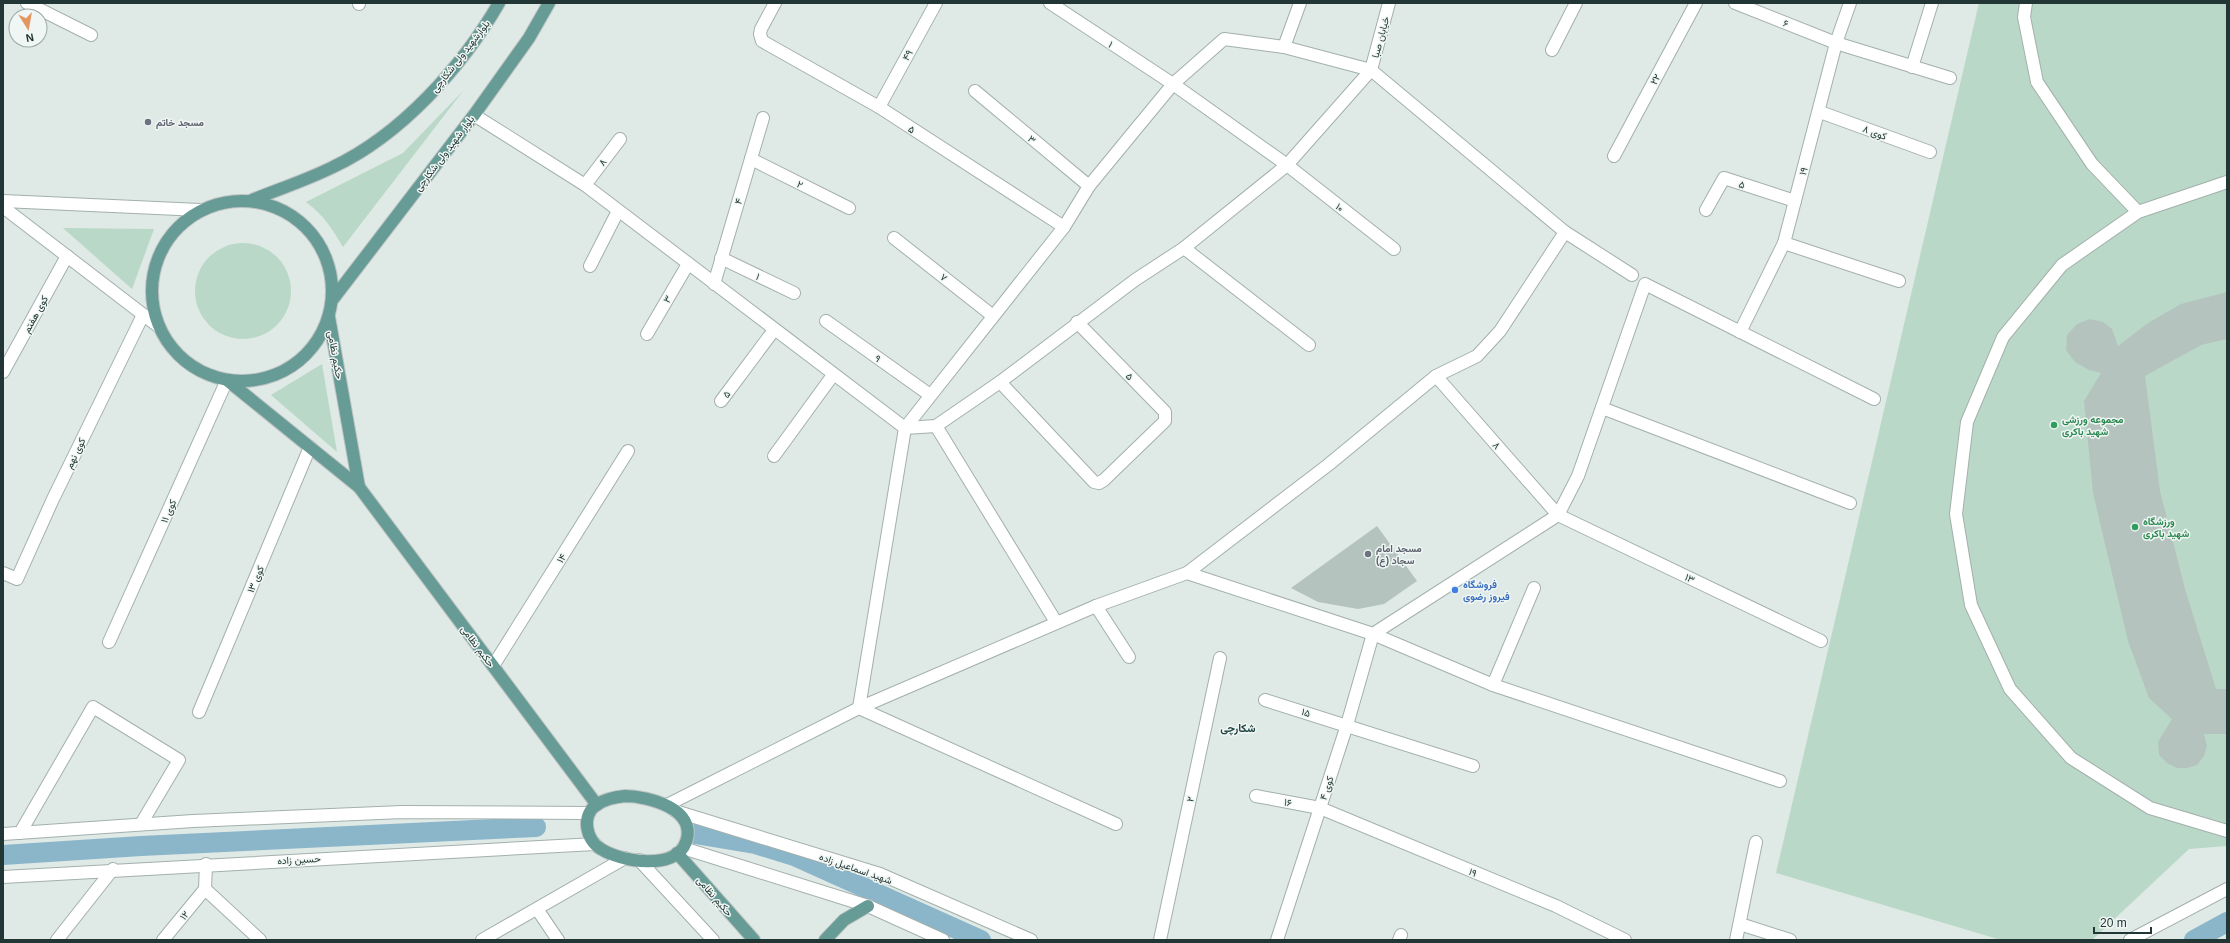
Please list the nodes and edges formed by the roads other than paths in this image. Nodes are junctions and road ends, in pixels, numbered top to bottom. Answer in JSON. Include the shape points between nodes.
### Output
{"nodes":[{"id":1,"x":27,"y":3,"type":"edge"},
{"id":2,"x":500,"y":3,"type":"edge"},
{"id":3,"x":549,"y":3,"type":"edge"},
{"id":4,"x":775,"y":3,"type":"edge"},
{"id":5,"x":936,"y":3,"type":"edge"},
{"id":6,"x":1050,"y":3,"type":"edge"},
{"id":7,"x":1300,"y":3,"type":"edge"},
{"id":8,"x":1389,"y":3,"type":"edge"},
{"id":9,"x":1576,"y":3,"type":"edge"},
{"id":10,"x":1696,"y":3,"type":"edge"},
{"id":11,"x":1735,"y":3,"type":"edge"},
{"id":12,"x":1850,"y":3,"type":"edge"},
{"id":13,"x":1932,"y":3,"type":"edge"},
{"id":14,"x":2026,"y":3,"type":"edge"},
{"id":15,"x":91,"y":35,"type":"dead end"},
{"id":16,"x":1836,"y":43,"type":"junction"},
{"id":17,"x":1284,"y":47,"type":"junction"},
{"id":18,"x":1552,"y":50,"type":"dead end"},
{"id":19,"x":1912,"y":67,"type":"junction"},
{"id":20,"x":1371,"y":70,"type":"junction"},
{"id":21,"x":1950,"y":78,"type":"dead end"},
{"id":22,"x":1173,"y":84,"type":"junction"},
{"id":23,"x":975,"y":91,"type":"dead end"},
{"id":24,"x":879,"y":107,"type":"junction"},
{"id":25,"x":1820,"y":112,"type":"junction"},
{"id":26,"x":474,"y":115,"type":"junction"},
{"id":27,"x":763,"y":118,"type":"dead end"},
{"id":28,"x":620,"y":139,"type":"dead end"},
{"id":29,"x":1930,"y":152,"type":"dead end"},
{"id":30,"x":1614,"y":156,"type":"dead end"},
{"id":31,"x":751,"y":159,"type":"junction"},
{"id":32,"x":1287,"y":165,"type":"junction"},
{"id":33,"x":2227,"y":182,"type":"edge"},
{"id":34,"x":585,"y":185,"type":"junction"},
{"id":35,"x":1089,"y":186,"type":"junction"},
{"id":36,"x":252,"y":200,"type":"junction"},
{"id":37,"x":3,"y":201,"type":"edge"},
{"id":38,"x":1795,"y":201,"type":"junction"},
{"id":39,"x":3,"y":208,"type":"edge"},
{"id":40,"x":850,"y":208,"type":"dead end"},
{"id":41,"x":200,"y":210,"type":"junction"},
{"id":42,"x":1706,"y":210,"type":"dead end"},
{"id":43,"x":618,"y":211,"type":"junction"},
{"id":44,"x":2138,"y":212,"type":"junction"},
{"id":45,"x":1064,"y":227,"type":"junction"},
{"id":46,"x":1564,"y":232,"type":"junction"},
{"id":47,"x":894,"y":238,"type":"dead end"},
{"id":48,"x":1784,"y":243,"type":"junction"},
{"id":49,"x":1184,"y":248,"type":"junction"},
{"id":50,"x":1394,"y":249,"type":"dead end"},
{"id":51,"x":67,"y":256,"type":"junction"},
{"id":52,"x":721,"y":258,"type":"junction"},
{"id":53,"x":688,"y":264,"type":"junction"},
{"id":54,"x":590,"y":266,"type":"dead end"},
{"id":55,"x":1632,"y":275,"type":"dead end"},
{"id":56,"x":1899,"y":281,"type":"dead end"},
{"id":57,"x":714,"y":284,"type":"junction"},
{"id":58,"x":794,"y":293,"type":"dead end"},
{"id":59,"x":333,"y":299,"type":"junction"},
{"id":60,"x":143,"y":315,"type":"junction"},
{"id":61,"x":993,"y":316,"type":"junction"},
{"id":62,"x":329,"y":317,"type":"junction"},
{"id":63,"x":826,"y":321,"type":"dead end"},
{"id":64,"x":1077,"y":322,"type":"junction"},
{"id":65,"x":158,"y":326,"type":"junction"},
{"id":66,"x":774,"y":330,"type":"junction"},
{"id":67,"x":1740,"y":332,"type":"junction"},
{"id":68,"x":647,"y":334,"type":"dead end"},
{"id":69,"x":1309,"y":345,"type":"dead end"},
{"id":70,"x":3,"y":372,"type":"edge"},
{"id":71,"x":833,"y":375,"type":"junction"},
{"id":72,"x":1436,"y":376,"type":"junction"},
{"id":73,"x":227,"y":380,"type":"junction"},
{"id":74,"x":1000,"y":382,"type":"junction"},
{"id":75,"x":930,"y":395,"type":"junction"},
{"id":76,"x":1874,"y":399,"type":"dead end"},
{"id":77,"x":721,"y":401,"type":"dead end"},
{"id":78,"x":1602,"y":408,"type":"junction"},
{"id":79,"x":936,"y":426,"type":"junction"},
{"id":80,"x":905,"y":428,"type":"junction"},
{"id":81,"x":310,"y":447,"type":"junction"},
{"id":82,"x":628,"y":451,"type":"dead end"},
{"id":83,"x":774,"y":456,"type":"dead end"},
{"id":84,"x":359,"y":487,"type":"junction"},
{"id":85,"x":1850,"y":503,"type":"dead end"},
{"id":86,"x":1558,"y":515,"type":"junction"},
{"id":87,"x":3,"y":572,"type":"edge"},
{"id":88,"x":1187,"y":573,"type":"junction"},
{"id":89,"x":1534,"y":588,"type":"dead end"},
{"id":90,"x":1096,"y":606,"type":"junction"},
{"id":91,"x":1056,"y":622,"type":"junction"},
{"id":92,"x":1373,"y":634,"type":"junction"},
{"id":93,"x":1821,"y":641,"type":"dead end"},
{"id":94,"x":109,"y":642,"type":"dead end"},
{"id":95,"x":1129,"y":658,"type":"dead end"},
{"id":96,"x":1220,"y":658,"type":"dead end"},
{"id":97,"x":493,"y":666,"type":"junction"},
{"id":98,"x":1493,"y":685,"type":"junction"},
{"id":99,"x":1265,"y":700,"type":"dead end"},
{"id":100,"x":859,"y":708,"type":"junction"},
{"id":101,"x":200,"y":712,"type":"dead end"},
{"id":102,"x":1347,"y":725,"type":"junction"},
{"id":103,"x":1473,"y":766,"type":"dead end"},
{"id":104,"x":1780,"y":781,"type":"dead end"},
{"id":105,"x":1256,"y":796,"type":"dead end"},
{"id":106,"x":671,"y":808,"type":"junction"},
{"id":107,"x":1320,"y":808,"type":"junction"},
{"id":108,"x":593,"y":809,"type":"junction"},
{"id":109,"x":141,"y":824,"type":"junction"},
{"id":110,"x":1116,"y":824,"type":"dead end"},
{"id":111,"x":2227,"y":831,"type":"edge"},
{"id":112,"x":20,"y":833,"type":"junction"},
{"id":113,"x":3,"y":834,"type":"edge"},
{"id":114,"x":1756,"y":842,"type":"dead end"},
{"id":115,"x":595,"y":844,"type":"junction"},
{"id":116,"x":680,"y":850,"type":"junction"},
{"id":117,"x":625,"y":858,"type":"junction"},
{"id":118,"x":639,"y":860,"type":"junction"},
{"id":119,"x":206,"y":864,"type":"junction"},
{"id":120,"x":113,"y":869,"type":"junction"},
{"id":121,"x":3,"y":877,"type":"edge"},
{"id":122,"x":205,"y":889,"type":"junction"},
{"id":123,"x":2227,"y":889,"type":"edge"},
{"id":124,"x":868,"y":906,"type":"junction"},
{"id":125,"x":537,"y":909,"type":"junction"},
{"id":126,"x":1740,"y":924,"type":"junction"},
{"id":127,"x":57,"y":940,"type":"edge"},
{"id":128,"x":163,"y":940,"type":"edge"},
{"id":129,"x":260,"y":940,"type":"edge"},
{"id":130,"x":482,"y":940,"type":"edge"},
{"id":131,"x":558,"y":940,"type":"edge"},
{"id":132,"x":713,"y":940,"type":"edge"},
{"id":133,"x":754,"y":940,"type":"edge"},
{"id":134,"x":825,"y":940,"type":"edge"},
{"id":135,"x":943,"y":940,"type":"edge"},
{"id":136,"x":1031,"y":940,"type":"edge"},
{"id":137,"x":1160,"y":940,"type":"edge"},
{"id":138,"x":1277,"y":940,"type":"edge"},
{"id":139,"x":1625,"y":940,"type":"edge"},
{"id":140,"x":1736,"y":940,"type":"edge"},
{"id":141,"x":1790,"y":940,"type":"edge"},
{"id":142,"x":2130,"y":940,"type":"edge"}],
"edges":[{"from":1,"to":15,"type":"street"},
{"from":2,"to":36,"type":"main road","name":"بلوارشهید ولی شکارچی","via":[[438,87],[383,137],[334,167]]},
{"from":3,"to":26,"type":"main road","name":"بلوار شهید ولی شکارچی","via":[[528,38]]},
{"from":4,"to":24,"type":"street","name":"۵","via":[[760,34],[762,41]]},
{"from":5,"to":24,"type":"street","name":"۴۹"},
{"from":6,"to":22,"type":"street","name":"۱"},
{"from":7,"to":17,"type":"street"},
{"from":8,"to":20,"type":"street","name":"خیابان صبا"},
{"from":9,"to":18,"type":"street"},
{"from":10,"to":30,"type":"street","name":"۲۲"},
{"from":11,"to":16,"type":"street","name":"۶"},
{"from":12,"to":16,"type":"street","name":"۱۹"},
{"from":13,"to":19,"type":"street"},
{"from":14,"to":44,"type":"street","via":[[2024,17],[2037,82],[2092,164]]},
{"from":16,"to":19,"type":"street","name":"۶"},
{"from":16,"to":25,"type":"street","name":"۱۹"},
{"from":17,"to":20,"type":"street"},
{"from":17,"to":22,"type":"street","via":[[1224,39]]},
{"from":19,"to":21,"type":"street","name":"۶"},
{"from":20,"to":32,"type":"street"},
{"from":20,"to":46,"type":"street"},
{"from":22,"to":32,"type":"street","name":"۱"},
{"from":22,"to":35,"type":"street"},
{"from":23,"to":35,"type":"street","name":"۳"},
{"from":24,"to":45,"type":"street","name":"۵"},
{"from":25,"to":29,"type":"street","name":"کوی ۸"},
{"from":25,"to":38,"type":"street","name":"۱۹"},
{"from":26,"to":34,"type":"street"},
{"from":26,"to":59,"type":"main road","name":"بلوار شهید ولی شکارچی"},
{"from":27,"to":31,"type":"street","name":"۴"},
{"from":28,"to":34,"type":"street","name":"۸"},
{"from":31,"to":40,"type":"street","name":"۲"},
{"from":31,"to":52,"type":"street","name":"۴"},
{"from":32,"to":49,"type":"street"},
{"from":32,"to":50,"type":"street","name":"۱۰"},
{"from":33,"to":44,"type":"street"},
{"from":34,"to":43,"type":"street"},
{"from":35,"to":45,"type":"street"},
{"from":36,"to":41,"type":"main road","via":[[225,202]]},
{"from":36,"to":59,"type":"main road","via":[[279,208],[291,215],[302,223],[320,244],[331,270]]},
{"from":37,"to":41,"type":"street"},
{"from":38,"to":42,"type":"street","name":"۵","via":[[1724,178]]},
{"from":38,"to":48,"type":"street","name":"۱۹"},
{"from":39,"to":51,"type":"street"},
{"from":41,"to":65,"type":"main road","via":[[178,226],[162,248],[153,273],[151,300]]},
{"from":43,"to":53,"type":"street"},
{"from":43,"to":54,"type":"street"},
{"from":44,"to":111,"type":"street","via":[[2062,265],[2003,337],[1967,422],[1956,514],[1971,605],[2010,689],[2071,758],[2150,808]]},
{"from":45,"to":61,"type":"street"},
{"from":46,"to":55,"type":"street"},
{"from":46,"to":72,"type":"street","via":[[1500,331],[1477,356]]},
{"from":47,"to":61,"type":"street","name":"۷"},
{"from":48,"to":56,"type":"street"},
{"from":48,"to":67,"type":"street","name":"۱۹"},
{"from":49,"to":64,"type":"street"},
{"from":49,"to":69,"type":"street"},
{"from":51,"to":60,"type":"street"},
{"from":51,"to":70,"type":"street","name":"کوی هفتم"},
{"from":52,"to":57,"type":"street","name":"۴"},
{"from":52,"to":58,"type":"street","name":"۱"},
{"from":53,"to":57,"type":"street"},
{"from":53,"to":68,"type":"street","name":"۳"},
{"from":57,"to":66,"type":"street"},
{"from":59,"to":62,"type":"main road"},
{"from":60,"to":65,"type":"street"},
{"from":60,"to":87,"type":"street","name":"کوی نهم","via":[[53,498],[17,579]]},
{"from":61,"to":75,"type":"street"},
{"from":62,"to":73,"type":"main road","via":[[318,341],[295,364],[278,374],[253,381]]},
{"from":62,"to":84,"type":"main road","name":"حکیم نظامی"},
{"from":63,"to":75,"type":"street","name":"۹"},
{"from":64,"to":74,"type":"street"},
{"from":64,"to":74,"type":"street","name":"۵","via":[[1165,412],[1165,420],[1104,480],[1094,482]]},
{"from":65,"to":73,"type":"main road","via":[[170,347],[188,364],[209,375]]},
{"from":66,"to":71,"type":"street"},
{"from":66,"to":77,"type":"street","name":"۵"},
{"from":67,"to":76,"type":"street"},
{"from":67,"to":78,"type":"street","via":[[1645,284]]},
{"from":71,"to":80,"type":"street"},
{"from":71,"to":83,"type":"street"},
{"from":72,"to":86,"type":"street","name":"۸"},
{"from":72,"to":88,"type":"street","via":[[1328,465]]},
{"from":73,"to":81,"type":"main road","name":"حکیم نظامی"},
{"from":73,"to":94,"type":"street","name":"کوی ۱۱"},
{"from":74,"to":79,"type":"street"},
{"from":75,"to":80,"type":"street"},
{"from":78,"to":85,"type":"street"},
{"from":78,"to":86,"type":"street","via":[[1578,476]]},
{"from":79,"to":80,"type":"street"},
{"from":79,"to":91,"type":"street"},
{"from":80,"to":100,"type":"street"},
{"from":81,"to":84,"type":"main road","name":"حکیم نظامی"},
{"from":81,"to":101,"type":"street","name":"کوی ۱۳"},
{"from":82,"to":97,"type":"street","name":"۱۴"},
{"from":84,"to":97,"type":"main road","name":"حکیم نظامی"},
{"from":86,"to":92,"type":"street"},
{"from":86,"to":93,"type":"street","name":"۱۳"},
{"from":88,"to":90,"type":"street"},
{"from":88,"to":92,"type":"street"},
{"from":89,"to":98,"type":"street"},
{"from":90,"to":91,"type":"street"},
{"from":90,"to":95,"type":"street"},
{"from":91,"to":100,"type":"street"},
{"from":92,"to":98,"type":"street"},
{"from":92,"to":102,"type":"street","name":"کوی ۴"},
{"from":96,"to":137,"type":"street","name":"۲"},
{"from":97,"to":108,"type":"main road","name":"حکیم نظامی"},
{"from":98,"to":104,"type":"street"},
{"from":99,"to":102,"type":"street","name":"۱۵"},
{"from":100,"to":106,"type":"street"},
{"from":100,"to":110,"type":"street"},
{"from":102,"to":103,"type":"street","name":"۱۵"},
{"from":102,"to":107,"type":"street","name":"کوی ۴"},
{"from":105,"to":107,"type":"street","name":"۱۶"},
{"from":106,"to":108,"type":"main road","via":[[648,797],[634,796],[615,797]]},
{"from":106,"to":116,"type":"main road","via":[[686,824],[687,838]]},
{"from":106,"to":136,"type":"street","name":"شهید اسماعیل زاده","via":[[880,874]]},
{"from":107,"to":138,"type":"street","name":"کوی ۴"},
{"from":107,"to":139,"type":"street","name":"۱۹","via":[[1556,906]]},
{"from":108,"to":109,"type":"street","via":[[402,812]]},
{"from":108,"to":115,"type":"main road","via":[[588,831]]},
{"from":109,"to":112,"type":"street"},
{"from":109,"to":112,"type":"street","via":[[179,760],[93,707]]},
{"from":112,"to":113,"type":"street"},
{"from":114,"to":126,"type":"street"},
{"from":115,"to":117,"type":"main road"},
{"from":115,"to":119,"type":"street","name":"حسین زاده"},
{"from":116,"to":118,"type":"main road","via":[[660,861]]},
{"from":116,"to":124,"type":"street"},
{"from":116,"to":133,"type":"main road","name":"حکیم نظامی"},
{"from":117,"to":118,"type":"main road"},
{"from":117,"to":125,"type":"street"},
{"from":118,"to":132,"type":"street"},
{"from":119,"to":120,"type":"street","name":"حسین زاده"},
{"from":119,"to":122,"type":"street"},
{"from":120,"to":121,"type":"street","name":"حسین زاده"},
{"from":120,"to":127,"type":"street"},
{"from":122,"to":128,"type":"street","name":"۱۲"},
{"from":122,"to":129,"type":"street"},
{"from":123,"to":142,"type":"street"},
{"from":124,"to":134,"type":"main road","via":[[844,920]]},
{"from":124,"to":135,"type":"street"},
{"from":125,"to":130,"type":"street"},
{"from":125,"to":131,"type":"street"},
{"from":126,"to":140,"type":"street"},
{"from":126,"to":141,"type":"street"}]}
